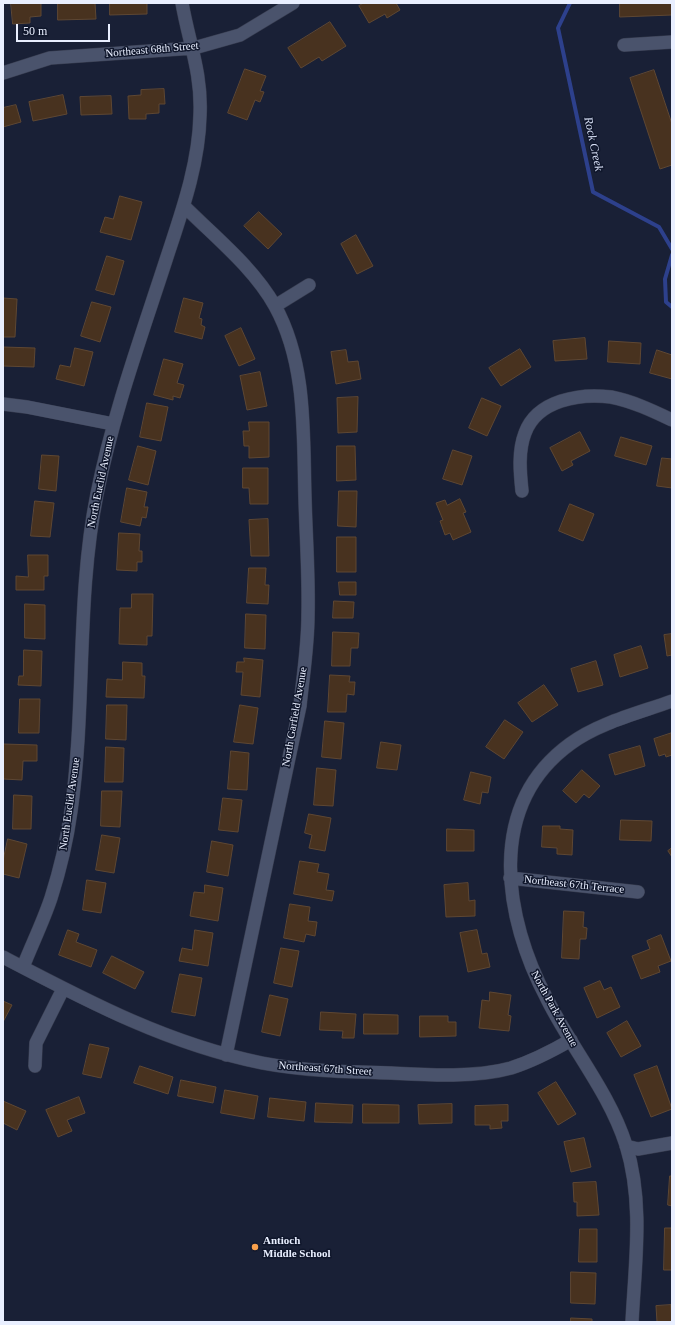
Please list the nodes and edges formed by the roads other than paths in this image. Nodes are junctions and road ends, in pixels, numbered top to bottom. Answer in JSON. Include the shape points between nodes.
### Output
{"nodes":[{"id":1,"x":182,"y":3,"type":"edge"},
{"id":2,"x":293,"y":3,"type":"edge"},
{"id":3,"x":672,"y":42,"type":"edge"},
{"id":4,"x":624,"y":45,"type":"dead end"},
{"id":5,"x":194,"y":48,"type":"junction"},
{"id":6,"x":3,"y":73,"type":"edge"},
{"id":7,"x":184,"y":206,"type":"junction"},
{"id":8,"x":309,"y":285,"type":"dead end"},
{"id":9,"x":275,"y":306,"type":"junction"},
{"id":10,"x":3,"y":404,"type":"edge"},
{"id":11,"x":672,"y":420,"type":"edge"},
{"id":12,"x":113,"y":424,"type":"junction"},
{"id":13,"x":522,"y":491,"type":"dead end"},
{"id":14,"x":672,"y":701,"type":"edge"},
{"id":15,"x":510,"y":878,"type":"junction"},
{"id":16,"x":638,"y":892,"type":"dead end"},
{"id":17,"x":3,"y":957,"type":"edge"},
{"id":18,"x":23,"y":967,"type":"junction"},
{"id":19,"x":63,"y":989,"type":"junction"},
{"id":20,"x":571,"y":1040,"type":"junction"},
{"id":21,"x":226,"y":1055,"type":"junction"},
{"id":22,"x":35,"y":1066,"type":"dead end"},
{"id":23,"x":672,"y":1143,"type":"edge"},
{"id":24,"x":626,"y":1146,"type":"junction"},
{"id":25,"x":632,"y":1322,"type":"edge"}],
"edges":[{"from":1,"to":5,"type":"street","name":"North Euclid Avenue"},
{"from":2,"to":5,"type":"street","name":"Northeast 68th Street","via":[[240,35]]},
{"from":3,"to":4,"type":"street"},
{"from":5,"to":6,"type":"street","name":"Northeast 68th Street","via":[[50,58]]},
{"from":5,"to":7,"type":"street","name":"North Euclid Avenue","via":[[200,91],[200,117]]},
{"from":7,"to":9,"type":"street","name":"North Garfield Avenue","via":[[242,264]]},
{"from":7,"to":12,"type":"street","name":"North Euclid Avenue"},
{"from":8,"to":9,"type":"street"},
{"from":9,"to":21,"type":"street","name":"North Garfield Avenue","via":[[290,340],[297,366],[302,406],[308,616],[300,706]]},
{"from":10,"to":12,"type":"street"},
{"from":11,"to":13,"type":"street","via":[[646,408],[597,396],[566,399],[550,405],[530,422],[524,434],[520,470]]},
{"from":12,"to":18,"type":"street","name":"North Euclid Avenue","via":[[90,538],[85,585],[76,770],[71,813],[51,897]]},
{"from":14,"to":15,"type":"street","name":"North Park Avenue","via":[[589,732],[567,746],[548,764],[534,780],[517,817],[512,838]]},
{"from":15,"to":16,"type":"street","name":"Northeast 67th Terrace"},
{"from":15,"to":20,"type":"street","name":"North Park Avenue","via":[[515,919],[531,966],[547,1000]]},
{"from":17,"to":18,"type":"street","name":"Northeast 67th Street"},
{"from":18,"to":19,"type":"street","name":"Northeast 67th Street"},
{"from":19,"to":21,"type":"street","name":"Northeast 67th Street","via":[[136,1024]]},
{"from":19,"to":22,"type":"street","via":[[36,1043]]},
{"from":20,"to":21,"type":"street","name":"Northeast 67th Street","via":[[530,1062],[489,1072],[423,1075],[312,1070]]},
{"from":20,"to":24,"type":"street","name":"North Park Avenue","via":[[612,1109]]},
{"from":23,"to":24,"type":"street","via":[[638,1149]]},
{"from":24,"to":25,"type":"street","name":"North Park Avenue","via":[[634,1179],[637,1209]]}]}
